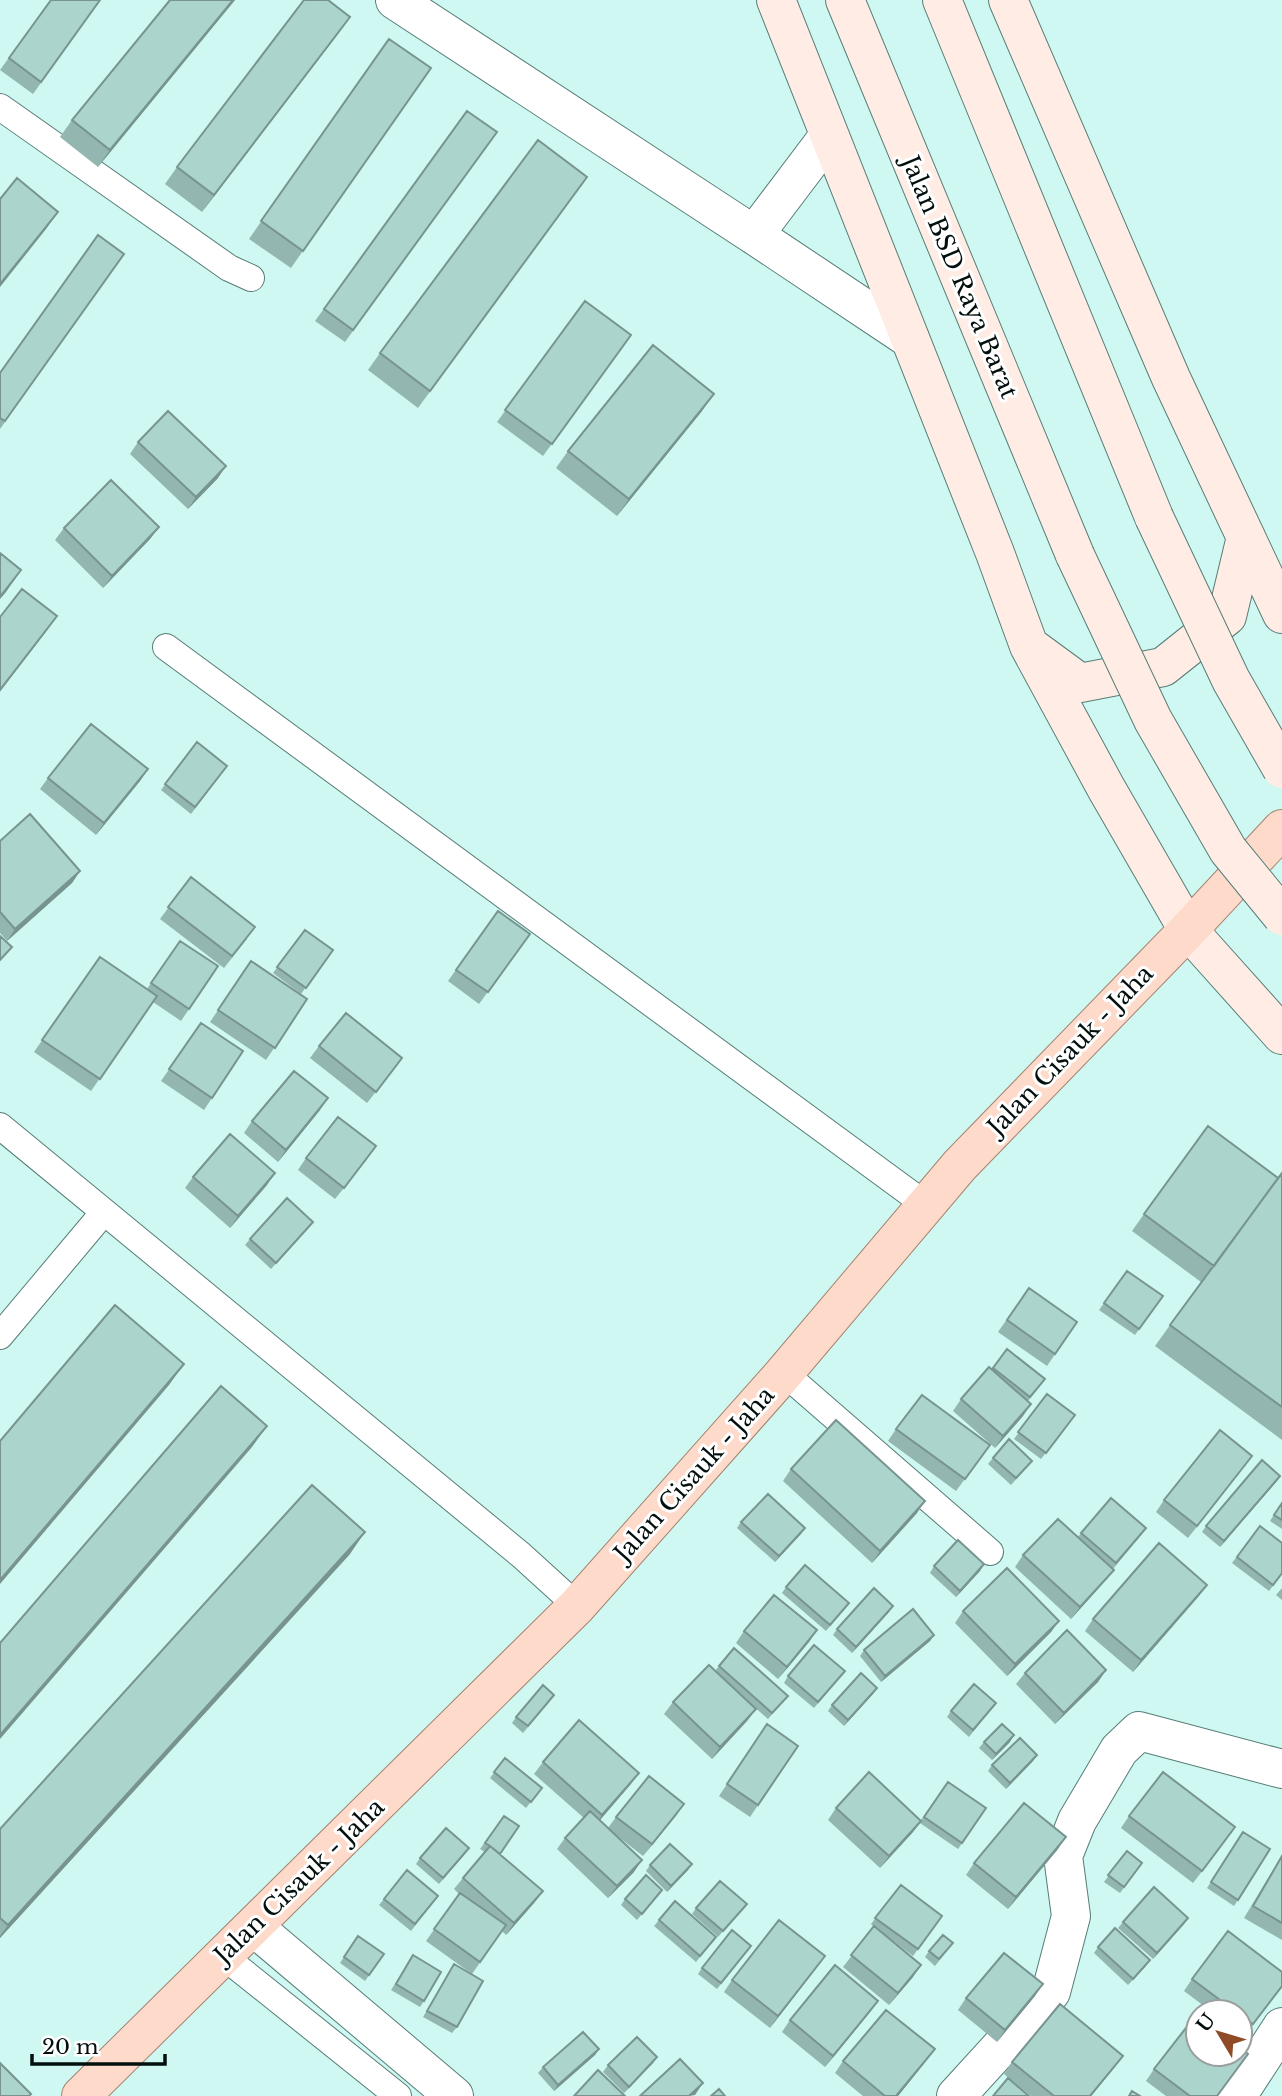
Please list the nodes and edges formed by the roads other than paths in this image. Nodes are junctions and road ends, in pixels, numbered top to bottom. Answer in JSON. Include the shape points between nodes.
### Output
{"nodes":[{"id":1,"x":395,"y":0,"type":"edge"},
{"id":2,"x":776,"y":0,"type":"edge"},
{"id":3,"x":845,"y":0,"type":"edge"},
{"id":4,"x":942,"y":0,"type":"edge"},
{"id":5,"x":1008,"y":0,"type":"edge"},
{"id":6,"x":0,"y":107,"type":"edge"},
{"id":7,"x":828,"y":137,"type":"junction"},
{"id":8,"x":754,"y":235,"type":"junction"},
{"id":9,"x":251,"y":278,"type":"dead end"},
{"id":10,"x":910,"y":339,"type":"junction"},
{"id":11,"x":1246,"y":537,"type":"junction"},
{"id":12,"x":1282,"y":614,"type":"edge"},
{"id":13,"x":1029,"y":646,"type":"junction"},
{"id":14,"x":166,"y":647,"type":"dead end"},
{"id":15,"x":1282,"y":769,"type":"edge"},
{"id":16,"x":1282,"y":829,"type":"edge"},
{"id":17,"x":1282,"y":916,"type":"edge"},
{"id":18,"x":1188,"y":930,"type":"junction"},
{"id":19,"x":1282,"y":1035,"type":"edge"},
{"id":20,"x":0,"y":1125,"type":"edge"},
{"id":21,"x":926,"y":1205,"type":"junction"},
{"id":22,"x":104,"y":1212,"type":"junction"},
{"id":23,"x":0,"y":1336,"type":"edge"},
{"id":24,"x":784,"y":1373,"type":"junction"},
{"id":25,"x":990,"y":1552,"type":"dead end"},
{"id":26,"x":577,"y":1606,"type":"junction"},
{"id":27,"x":1282,"y":1769,"type":"edge"},
{"id":28,"x":254,"y":1927,"type":"junction"},
{"id":29,"x":222,"y":1955,"type":"junction"},
{"id":30,"x":1282,"y":2026,"type":"edge"},
{"id":31,"x":81,"y":2096,"type":"edge"},
{"id":32,"x":398,"y":2096,"type":"edge"},
{"id":33,"x":454,"y":2096,"type":"edge"},
{"id":34,"x":956,"y":2096,"type":"edge"},
{"id":35,"x":1237,"y":2096,"type":"edge"}],
"edges":[{"from":1,"to":8,"type":"street"},
{"from":2,"to":7,"type":"main road"},
{"from":3,"to":17,"type":"main road","name":"Jalan BSD Raya Barat","bridge":true,"via":[[1075,555],[1153,720],[1228,850]]},
{"from":4,"to":15,"type":"main road","bridge":true,"via":[[1154,517],[1231,680]]},
{"from":5,"to":11,"type":"main road","via":[[1171,378]]},
{"from":6,"to":9,"type":"lane","via":[[229,268]]},
{"from":7,"to":8,"type":"street"},
{"from":7,"to":10,"type":"main road"},
{"from":8,"to":10,"type":"street"},
{"from":10,"to":13,"type":"main road"},
{"from":11,"to":12,"type":"main road"},
{"from":11,"to":13,"type":"main road","via":[[1227,615],[1163,667],[1080,682]]},
{"from":13,"to":18,"type":"main road"},
{"from":14,"to":21,"type":"lane"},
{"from":16,"to":18,"type":"main road","name":"Jalan Cisauk - Jaha"},
{"from":18,"to":19,"type":"main road"},
{"from":18,"to":21,"type":"main road","name":"Jalan Cisauk - Jaha"},
{"from":20,"to":22,"type":"lane"},
{"from":21,"to":24,"type":"main road","name":"Jalan Cisauk - Jaha"},
{"from":22,"to":23,"type":"lane"},
{"from":22,"to":26,"type":"lane"},
{"from":24,"to":25,"type":"lane"},
{"from":24,"to":26,"type":"main road","name":"Jalan Cisauk - Jaha"},
{"from":26,"to":28,"type":"main road","name":"Jalan Cisauk - Jaha"},
{"from":27,"to":34,"type":"street","via":[[1139,1731],[1119,1750],[1077,1821],[1063,1856],[1071,1916],[1051,1992]]},
{"from":28,"to":29,"type":"main road","name":"Jalan Cisauk - Jaha"},
{"from":28,"to":33,"type":"street"},
{"from":29,"to":31,"type":"main road","name":"Jalan Cisauk - Jaha"},
{"from":29,"to":32,"type":"lane"},
{"from":30,"to":35,"type":"street"}]}
